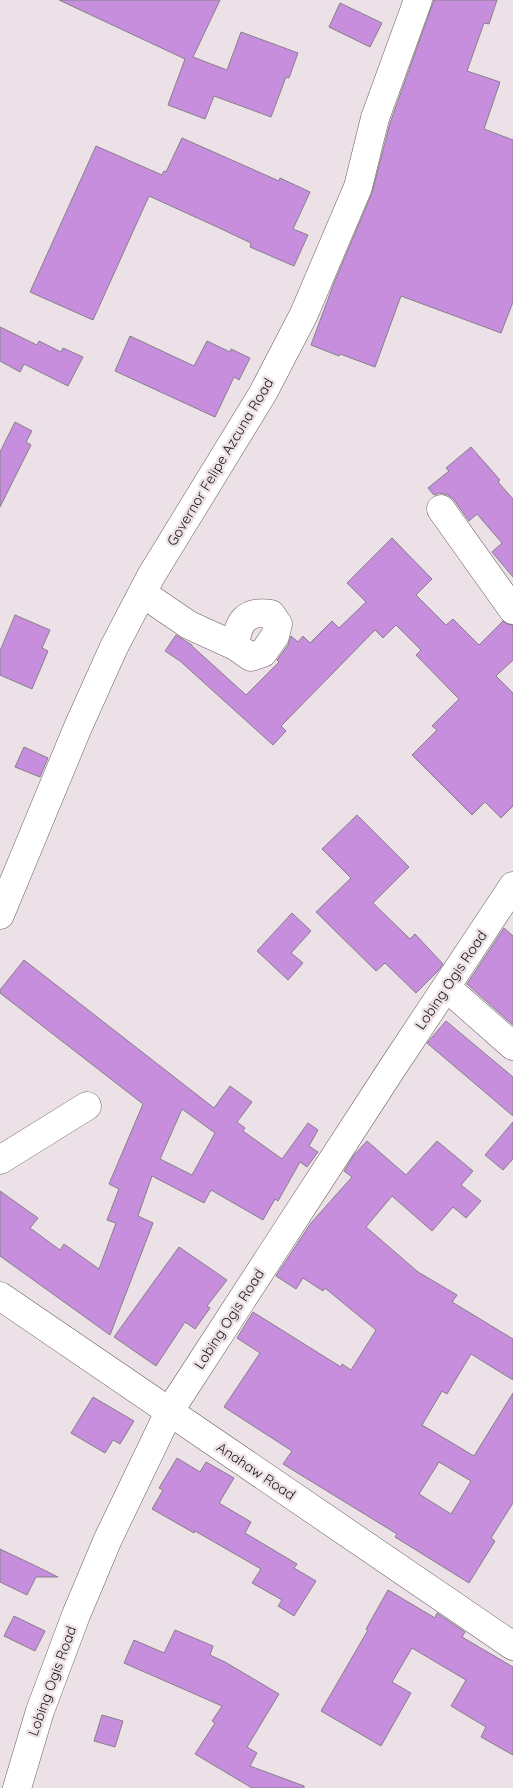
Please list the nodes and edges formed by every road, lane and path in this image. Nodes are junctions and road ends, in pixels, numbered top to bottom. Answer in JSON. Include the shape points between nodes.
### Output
{"nodes":[{"id":1,"x":418,"y":0,"type":"edge"},
{"id":2,"x":441,"y":509,"type":"dead end"},
{"id":3,"x":142,"y":593,"type":"junction"},
{"id":4,"x":513,"y":610,"type":"edge"},
{"id":5,"x":235,"y":646,"type":"dead end"},
{"id":6,"x":513,"y":886,"type":"edge"},
{"id":7,"x":0,"y":915,"type":"edge"},
{"id":8,"x":446,"y":986,"type":"junction"},
{"id":9,"x":513,"y":1046,"type":"edge"},
{"id":10,"x":87,"y":1106,"type":"dead end"},
{"id":11,"x":0,"y":1160,"type":"edge"},
{"id":12,"x":0,"y":1296,"type":"edge"},
{"id":13,"x":169,"y":1412,"type":"junction"},
{"id":14,"x":513,"y":1646,"type":"edge"},
{"id":15,"x":17,"y":1788,"type":"edge"}],
"edges":[{"from":1,"to":3,"type":"street","name":"Governor Felipe Azcuna Road","via":[[375,118],[358,187],[304,314],[263,393]]},
{"from":2,"to":4,"type":"street"},
{"from":3,"to":5,"type":"street","via":[[188,625]]},
{"from":3,"to":7,"type":"street","name":"Governor Felipe Azcuna Road","via":[[78,727]]},
{"from":6,"to":8,"type":"street","name":"Lobing Ogis Road"},
{"from":8,"to":9,"type":"street"},
{"from":8,"to":13,"type":"street","name":"Lobing Ogis Road"},
{"from":10,"to":11,"type":"street"},
{"from":12,"to":13,"type":"street","name":"Anahaw Road"},
{"from":13,"to":14,"type":"street","name":"Anahaw Road"},
{"from":13,"to":15,"type":"street","name":"Lobing Ogis Road","via":[[76,1614],[40,1711]]}]}
